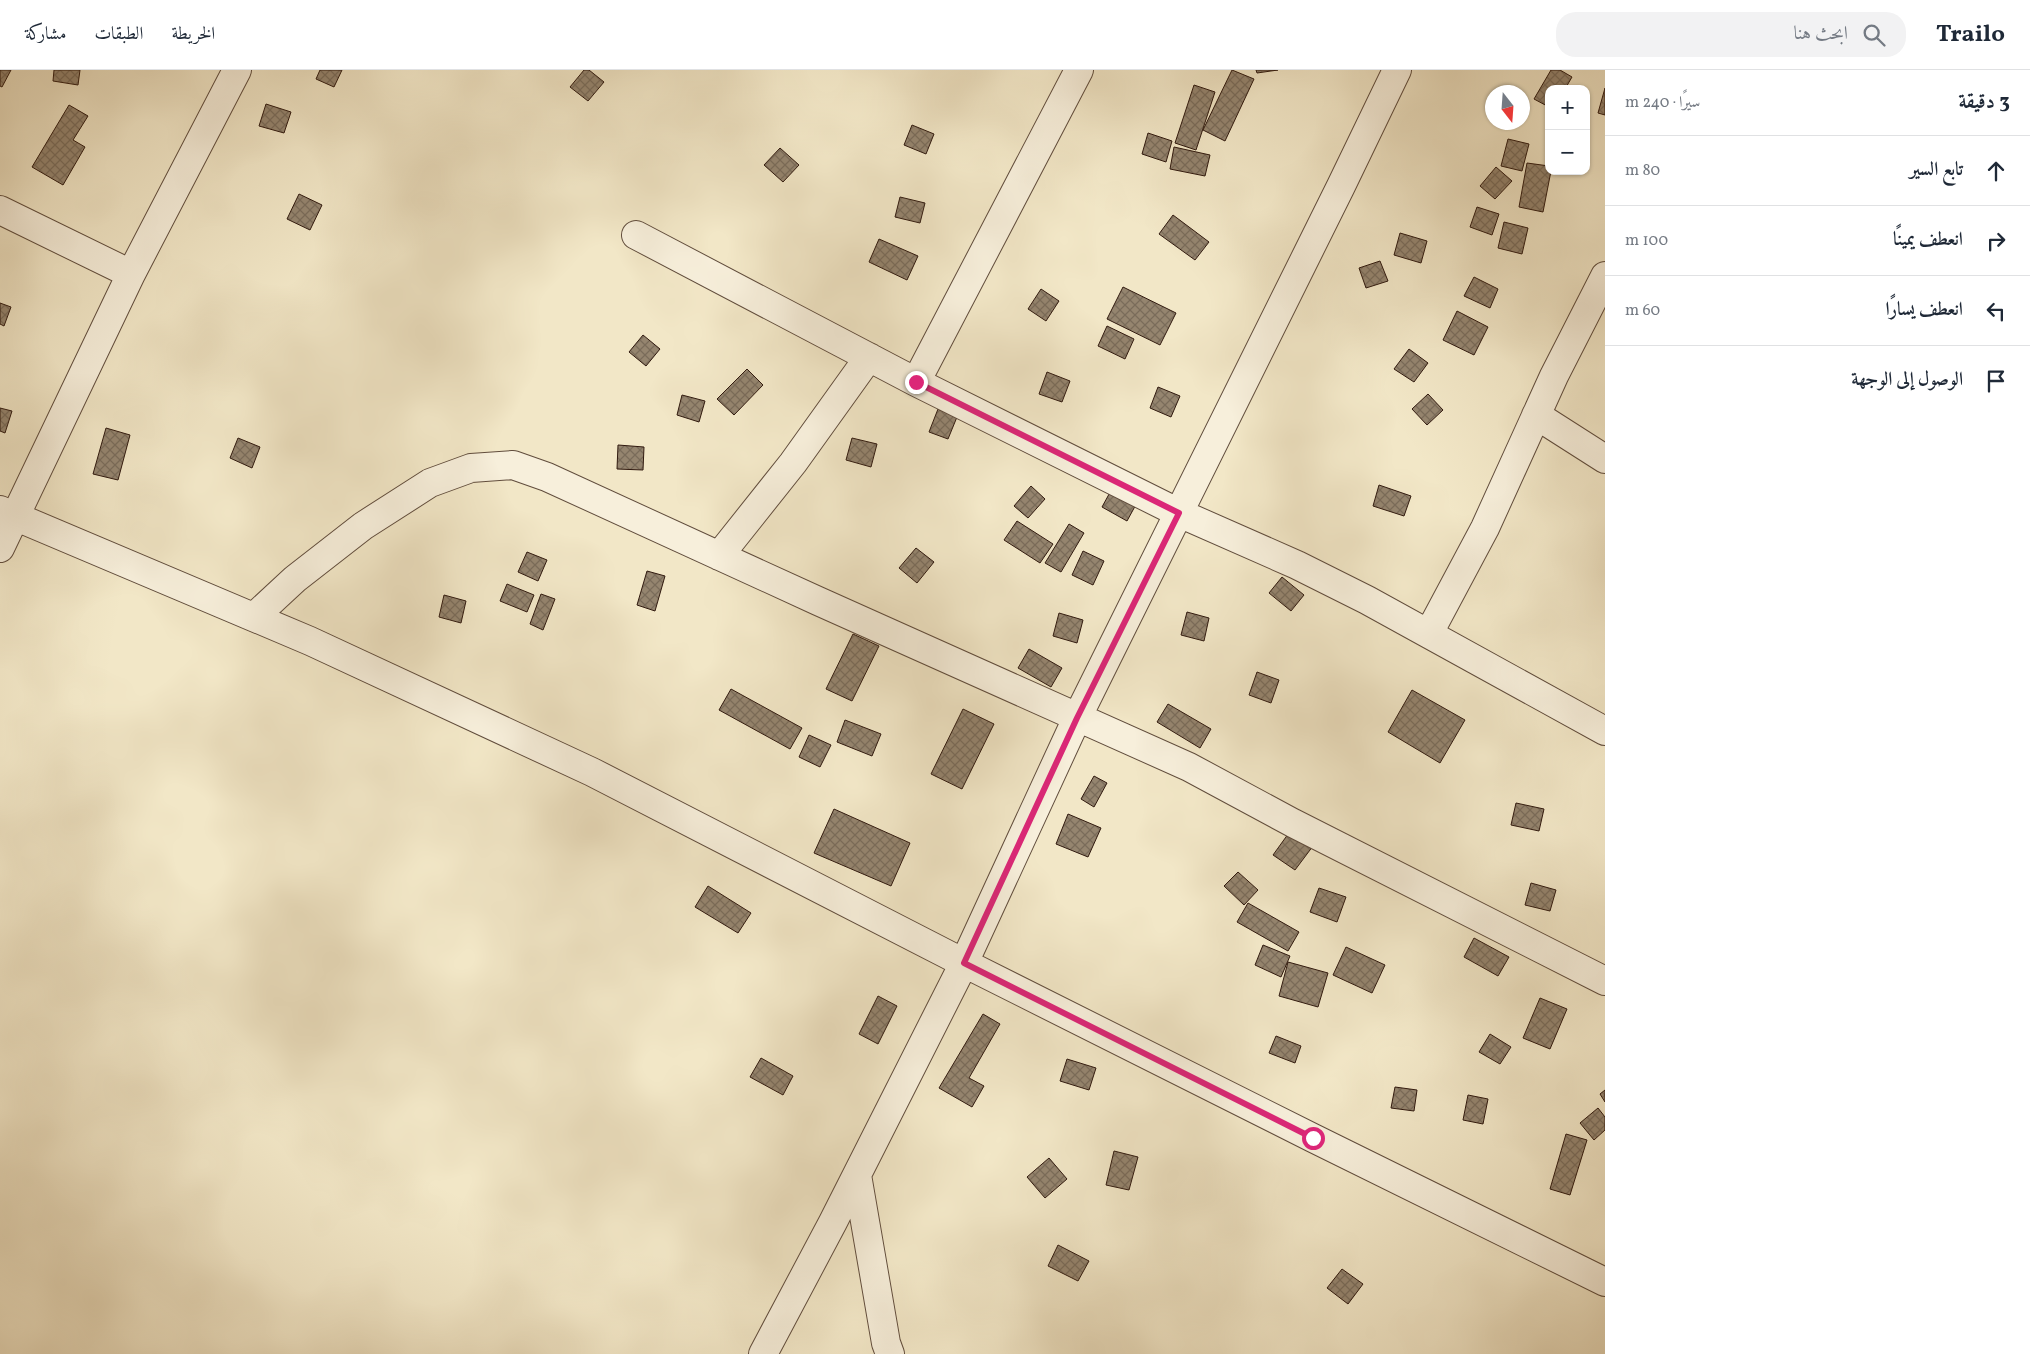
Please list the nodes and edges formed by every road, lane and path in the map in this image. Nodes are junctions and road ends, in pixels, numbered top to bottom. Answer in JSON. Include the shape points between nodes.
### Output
{"nodes":[{"id":1,"x":237,"y":70,"type":"edge"},
{"id":2,"x":1078,"y":70,"type":"edge"},
{"id":3,"x":1397,"y":70,"type":"edge"},
{"id":4,"x":0,"y":210,"type":"edge"},
{"id":5,"x":636,"y":235,"type":"dead end"},
{"id":6,"x":131,"y":274,"type":"junction"},
{"id":7,"x":1605,"y":276,"type":"edge"},
{"id":8,"x":870,"y":357,"type":"junction"},
{"id":9,"x":916,"y":382,"type":"junction"},
{"id":10,"x":1536,"y":415,"type":"junction"},
{"id":11,"x":1605,"y":459,"type":"edge"},
{"id":12,"x":8,"y":513,"type":"edge"},
{"id":13,"x":1179,"y":513,"type":"junction"},
{"id":14,"x":0,"y":548,"type":"edge"},
{"id":15,"x":719,"y":556,"type":"junction"},
{"id":16,"x":254,"y":617,"type":"junction"},
{"id":17,"x":1429,"y":633,"type":"junction"},
{"id":18,"x":1077,"y":718,"type":"junction"},
{"id":19,"x":1605,"y":731,"type":"edge"},
{"id":20,"x":964,"y":963,"type":"junction"},
{"id":21,"x":1605,"y":981,"type":"edge"},
{"id":22,"x":857,"y":1175,"type":"junction"},
{"id":23,"x":1605,"y":1282,"type":"edge"},
{"id":24,"x":763,"y":1354,"type":"edge"},
{"id":25,"x":890,"y":1354,"type":"edge"}],
"edges":[{"from":1,"to":6,"type":"street"},
{"from":2,"to":9,"type":"street"},
{"from":3,"to":13,"type":"street"},
{"from":4,"to":6,"type":"street"},
{"from":5,"to":8,"type":"street"},
{"from":6,"to":12,"type":"street"},
{"from":7,"to":10,"type":"street"},
{"from":8,"to":9,"type":"street"},
{"from":8,"to":15,"type":"street","via":[[793,463]]},
{"from":9,"to":13,"type":"street"},
{"from":10,"to":11,"type":"street"},
{"from":10,"to":17,"type":"street","via":[[1485,528]]},
{"from":12,"to":14,"type":"street"},
{"from":12,"to":16,"type":"street"},
{"from":13,"to":17,"type":"street","via":[[1297,565]]},
{"from":13,"to":18,"type":"street"},
{"from":15,"to":16,"type":"street","via":[[514,465],[471,468],[430,483],[363,526],[295,579]]},
{"from":15,"to":18,"type":"street"},
{"from":16,"to":20,"type":"street","via":[[592,772]]},
{"from":17,"to":19,"type":"street"},
{"from":18,"to":20,"type":"street"},
{"from":18,"to":21,"type":"street","via":[[1188,767]]},
{"from":20,"to":22,"type":"street"},
{"from":20,"to":23,"type":"street"},
{"from":22,"to":24,"type":"street"},
{"from":22,"to":25,"type":"street"}]}
